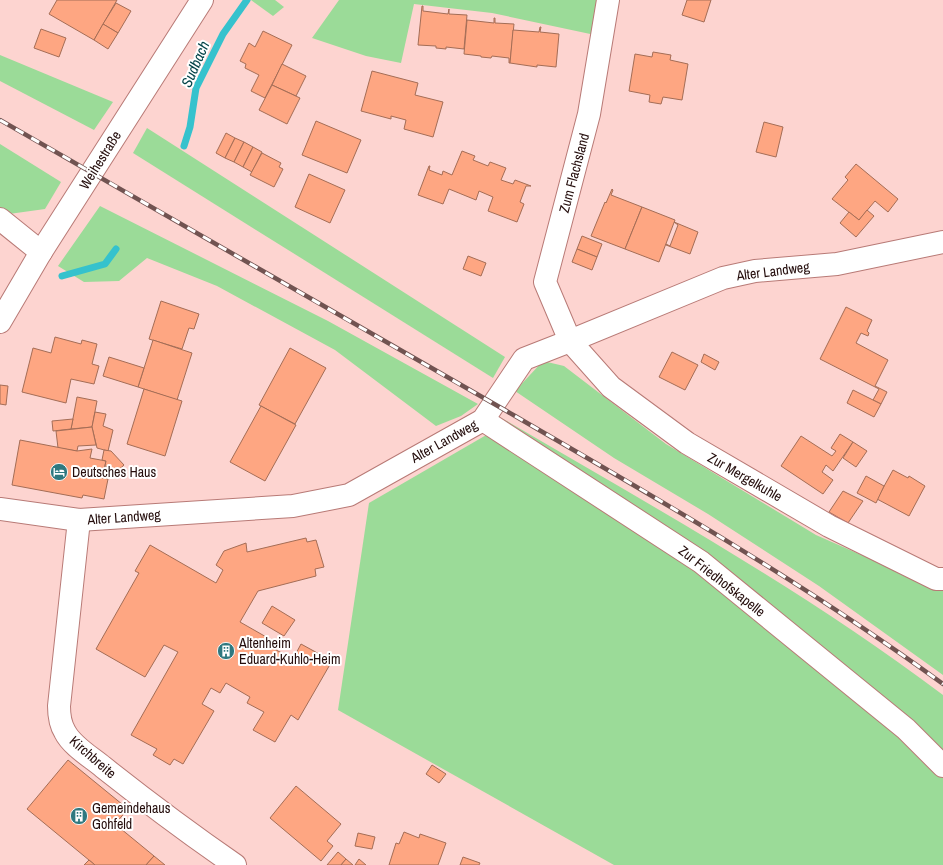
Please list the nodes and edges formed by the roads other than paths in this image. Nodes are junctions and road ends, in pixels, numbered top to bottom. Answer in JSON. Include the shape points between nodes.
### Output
{"nodes":[{"id":1,"x":202,"y":0,"type":"edge"},
{"id":2,"x":608,"y":0,"type":"edge"},
{"id":3,"x":0,"y":219,"type":"edge"},
{"id":4,"x":943,"y":242,"type":"edge"},
{"id":5,"x":41,"y":252,"type":"junction"},
{"id":6,"x":0,"y":322,"type":"edge"},
{"id":7,"x":570,"y":341,"type":"junction"},
{"id":8,"x":483,"y":420,"type":"junction"},
{"id":9,"x":0,"y":508,"type":"edge"},
{"id":10,"x":79,"y":520,"type":"junction"},
{"id":11,"x":943,"y":579,"type":"edge"},
{"id":12,"x":943,"y":766,"type":"edge"},
{"id":13,"x":208,"y":858,"type":"edge"},
{"id":14,"x":235,"y":865,"type":"edge"}],
"edges":[{"from":1,"to":5,"type":"street","name":"Weihestraße"},
{"from":2,"to":7,"type":"street","name":"Zum Flachsland","via":[[589,114],[545,282]]},
{"from":3,"to":5,"type":"street"},
{"from":4,"to":7,"type":"street","name":"Alter Landweg","via":[[837,264],[755,271],[723,278]]},
{"from":5,"to":6,"type":"street","name":"Weihestraße"},
{"from":7,"to":8,"type":"street","name":"Alter Landweg","via":[[524,358]]},
{"from":7,"to":11,"type":"street","name":"Zur Mergelkuhle","via":[[611,387],[687,443],[829,526],[936,579]]},
{"from":8,"to":10,"type":"street","name":"Alter Landweg","via":[[348,495],[293,506]]},
{"from":8,"to":12,"type":"street","name":"Zur Friedhofskapelle","via":[[700,562],[906,729]]},
{"from":9,"to":10,"type":"street","name":"Alter Landweg"},
{"from":10,"to":13,"type":"street","name":"Kirchbreite","via":[[59,706],[65,733]]},
{"from":13,"to":14,"type":"street","name":"Kirchbreite"}]}
